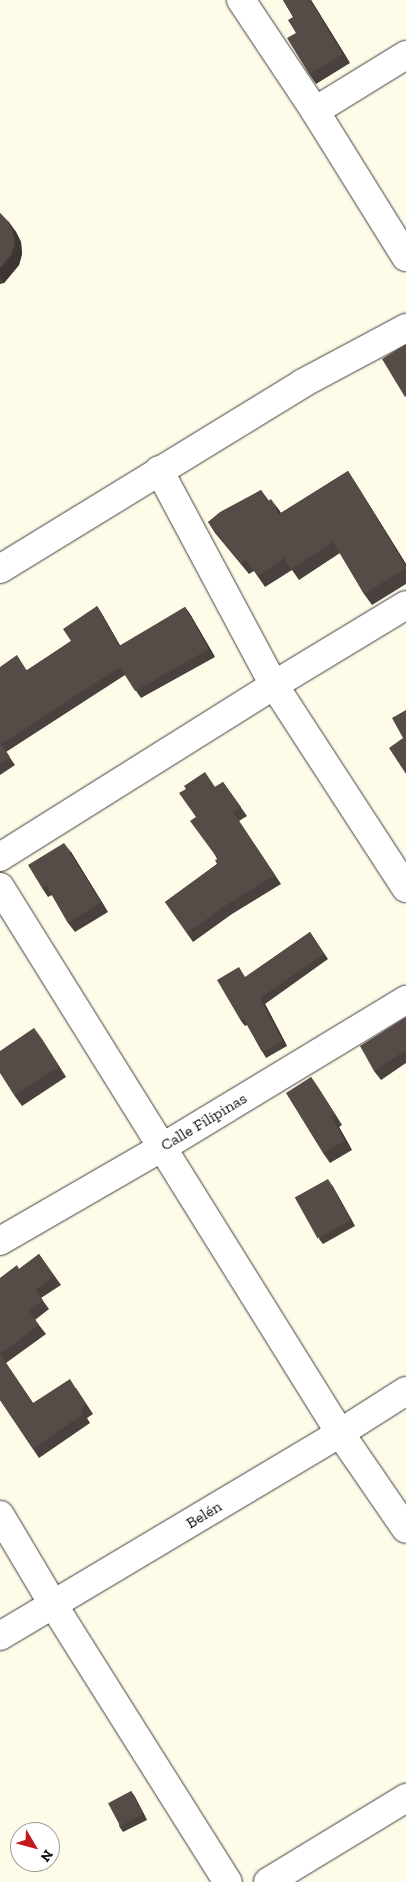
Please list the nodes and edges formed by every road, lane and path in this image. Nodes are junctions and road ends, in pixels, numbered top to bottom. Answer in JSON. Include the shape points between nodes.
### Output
{"nodes":[{"id":1,"x":241,"y":0,"type":"edge"},
{"id":2,"x":406,"y":55,"type":"edge"},
{"id":3,"x":315,"y":111,"type":"junction"},
{"id":4,"x":406,"y":257,"type":"edge"},
{"id":5,"x":406,"y":328,"type":"edge"},
{"id":6,"x":159,"y":470,"type":"junction"},
{"id":7,"x":0,"y":569,"type":"edge"},
{"id":8,"x":406,"y":605,"type":"edge"},
{"id":9,"x":274,"y":685,"type":"junction"},
{"id":10,"x":0,"y":857,"type":"edge"},
{"id":11,"x":0,"y":887,"type":"edge"},
{"id":12,"x":406,"y":888,"type":"edge"},
{"id":13,"x":406,"y":1000,"type":"edge"},
{"id":14,"x":163,"y":1146,"type":"junction"},
{"id":15,"x":0,"y":1241,"type":"edge"},
{"id":16,"x":406,"y":1391,"type":"edge"},
{"id":17,"x":340,"y":1434,"type":"junction"},
{"id":18,"x":0,"y":1514,"type":"edge"},
{"id":19,"x":406,"y":1529,"type":"edge"},
{"id":20,"x":54,"y":1606,"type":"junction"},
{"id":21,"x":0,"y":1636,"type":"edge"},
{"id":22,"x":406,"y":1798,"type":"edge"},
{"id":23,"x":228,"y":1882,"type":"edge"},
{"id":24,"x":268,"y":1882,"type":"edge"}],
"edges":[{"from":1,"to":3,"type":"street"},
{"from":2,"to":3,"type":"street"},
{"from":3,"to":4,"type":"street"},
{"from":5,"to":6,"type":"street","via":[[303,383]]},
{"from":6,"to":7,"type":"street"},
{"from":6,"to":9,"type":"street"},
{"from":8,"to":9,"type":"street"},
{"from":9,"to":10,"type":"street"},
{"from":9,"to":12,"type":"street"},
{"from":11,"to":14,"type":"street"},
{"from":13,"to":14,"type":"street","name":"Calle Filipinas"},
{"from":14,"to":15,"type":"street","name":"Calle Filipinas"},
{"from":14,"to":17,"type":"street"},
{"from":16,"to":17,"type":"street","name":"Belén"},
{"from":17,"to":19,"type":"street"},
{"from":17,"to":20,"type":"street","name":"Belén"},
{"from":18,"to":20,"type":"street"},
{"from":20,"to":21,"type":"street","name":"Belén"},
{"from":20,"to":23,"type":"street"},
{"from":22,"to":24,"type":"street"}]}
